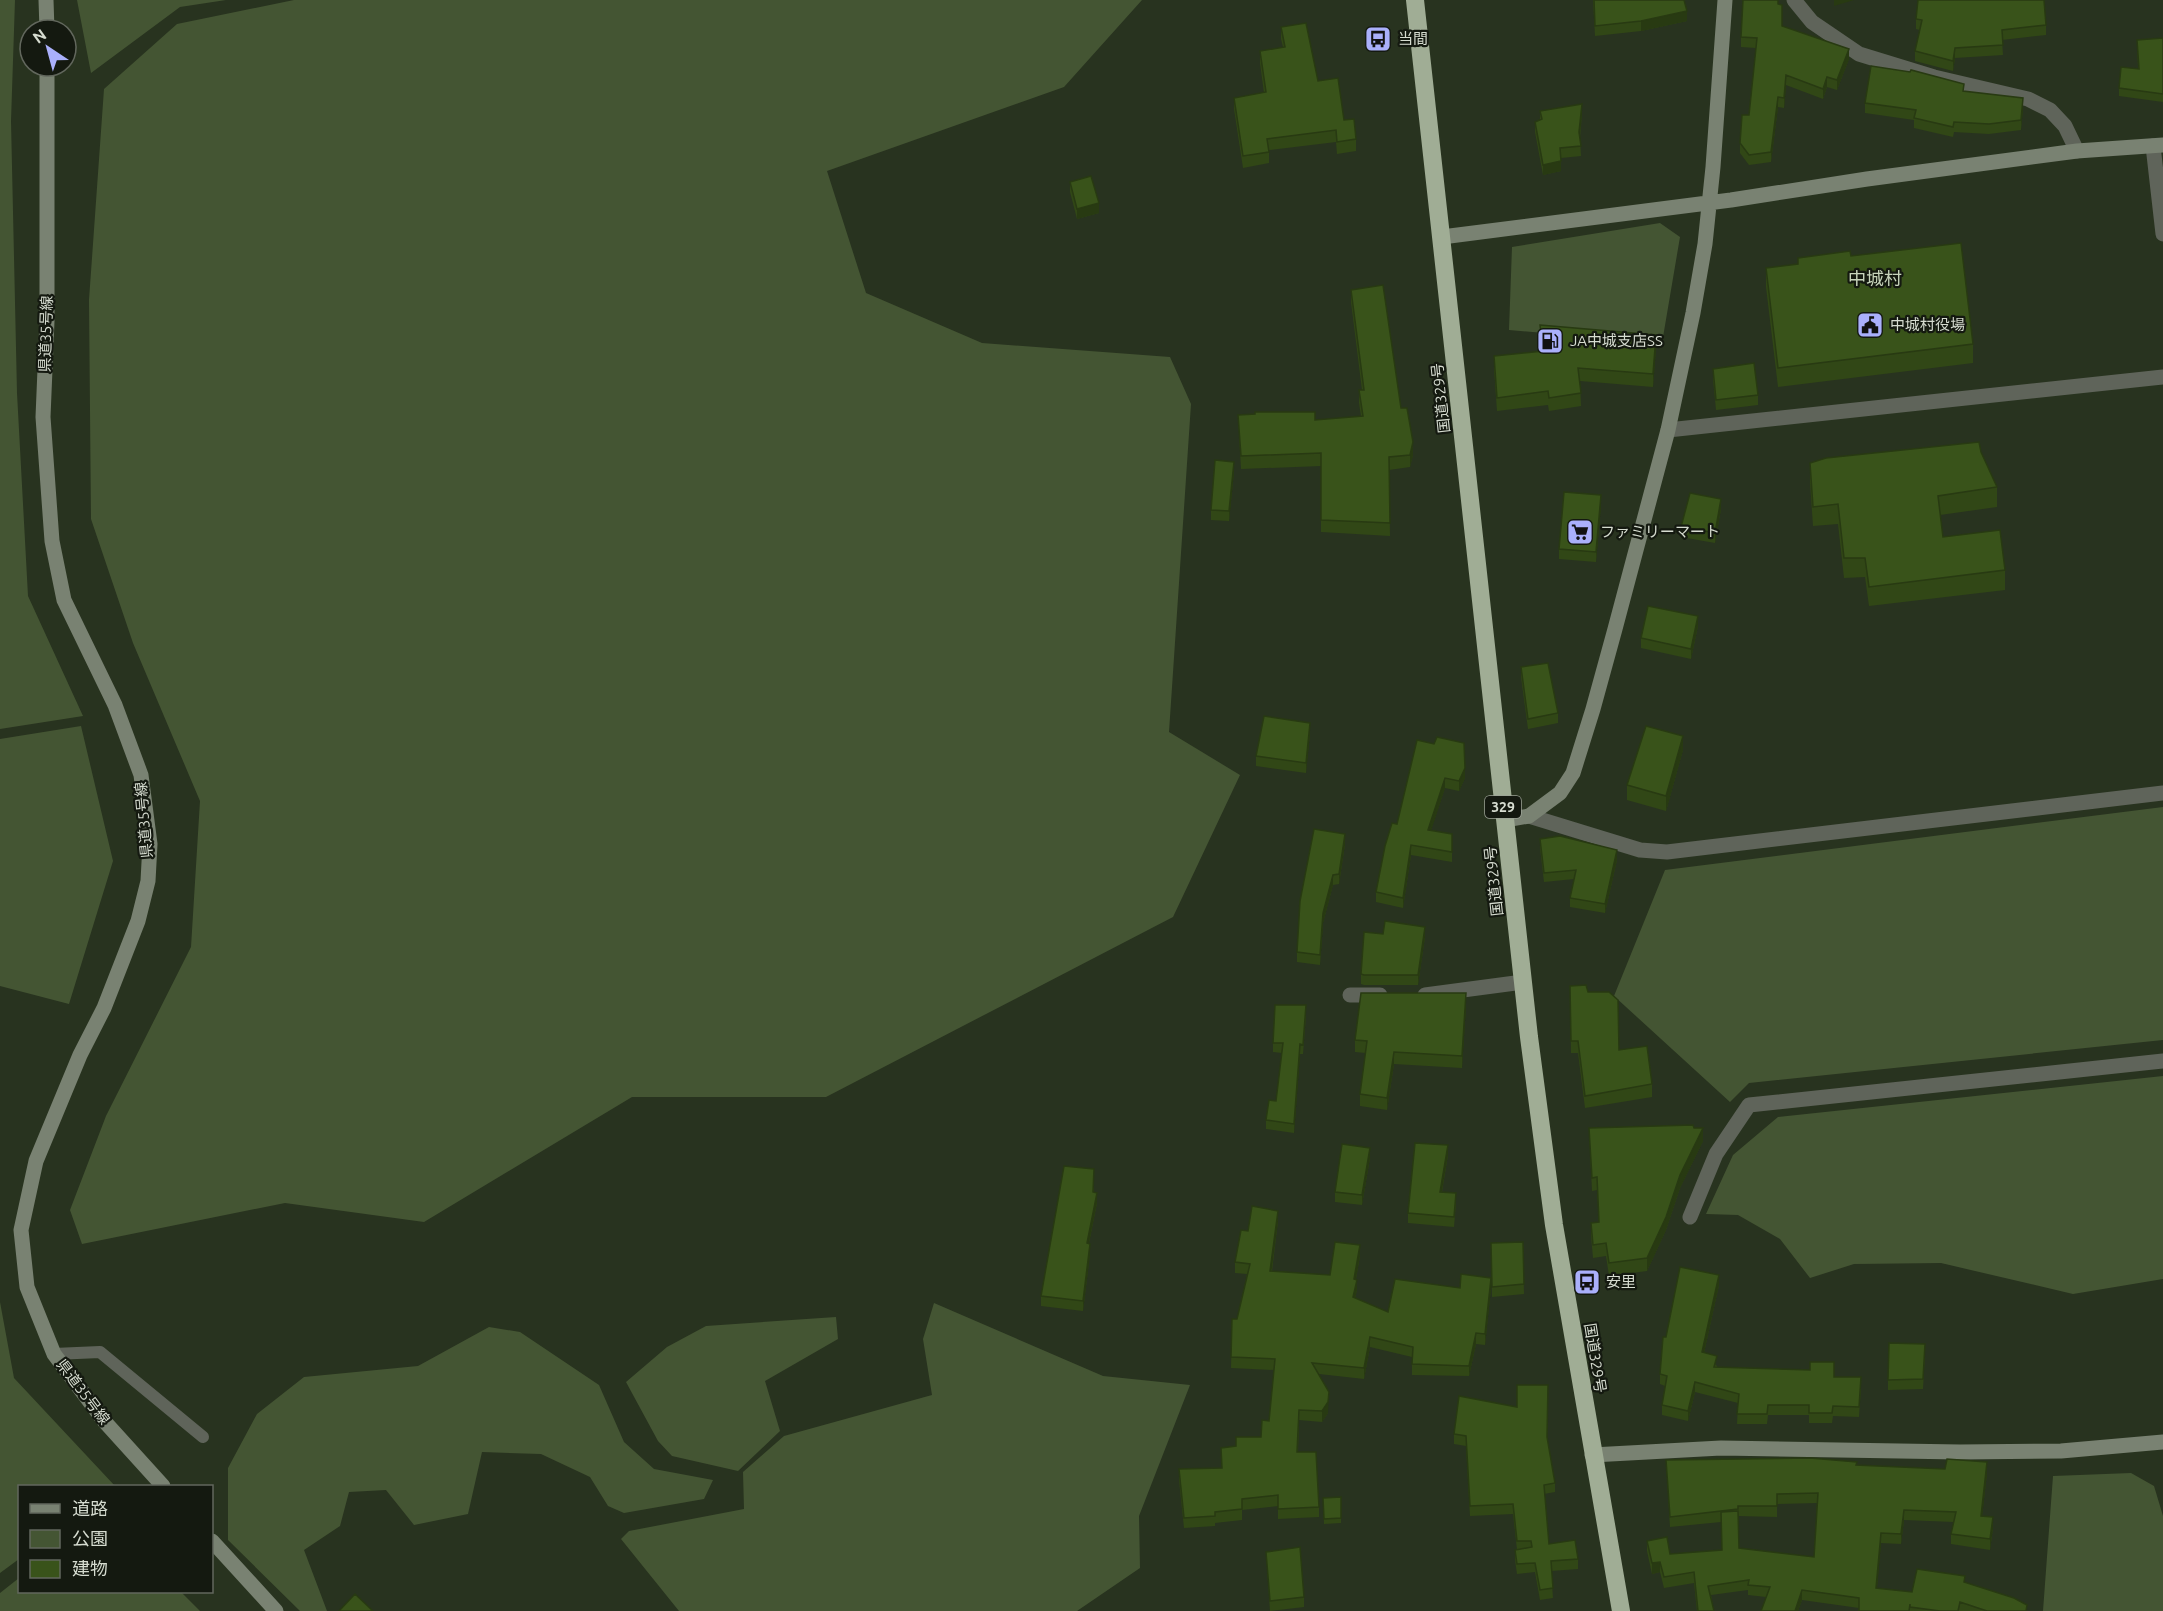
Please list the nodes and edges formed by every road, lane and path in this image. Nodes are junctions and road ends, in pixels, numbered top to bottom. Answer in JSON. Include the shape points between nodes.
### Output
{"nodes":[{"id":1,"x":46,"y":0,"type":"edge"},
{"id":2,"x":1415,"y":0,"type":"edge"},
{"id":3,"x":1725,"y":0,"type":"edge"},
{"id":4,"x":1794,"y":0,"type":"edge"},
{"id":5,"x":47,"y":18,"type":"edge"},
{"id":6,"x":47,"y":78,"type":"edge"},
{"id":7,"x":2158,"y":146,"type":"edge"},
{"id":8,"x":2077,"y":152,"type":"junction"},
{"id":9,"x":1708,"y":202,"type":"junction"},
{"id":10,"x":2163,"y":234,"type":"edge"},
{"id":11,"x":1442,"y":237,"type":"junction"},
{"id":12,"x":2163,"y":377,"type":"edge"},
{"id":13,"x":1668,"y":430,"type":"junction"},
{"id":14,"x":2163,"y":793,"type":"edge"},
{"id":15,"x":1529,"y":816,"type":"junction"},
{"id":16,"x":1505,"y":820,"type":"junction"},
{"id":17,"x":1523,"y":982,"type":"junction"},
{"id":18,"x":1350,"y":995,"type":"dead end"},
{"id":19,"x":2163,"y":1061,"type":"edge"},
{"id":20,"x":1690,"y":1217,"type":"dead end"},
{"id":21,"x":54,"y":1354,"type":"junction"},
{"id":22,"x":203,"y":1437,"type":"dead end"},
{"id":23,"x":2163,"y":1442,"type":"edge"},
{"id":24,"x":1592,"y":1455,"type":"junction"},
{"id":25,"x":162,"y":1485,"type":"edge"},
{"id":26,"x":213,"y":1542,"type":"edge"},
{"id":27,"x":276,"y":1611,"type":"edge"},
{"id":28,"x":1621,"y":1611,"type":"edge"}],
"edges":[{"from":1,"to":5,"type":"street"},
{"from":2,"to":11,"type":"highway","name":"国道329号","number":"329"},
{"from":3,"to":9,"type":"street"},
{"from":4,"to":8,"type":"street","via":[[1812,21],[1859,54],[2028,99],[2050,110],[2065,126]]},
{"from":6,"to":21,"type":"street","name":"県道35号線","via":[[43,417],[52,541],[64,600],[115,705],[141,775],[150,844],[148,881],[138,921],[36,1161],[21,1230],[27,1287]]},
{"from":7,"to":8,"type":"street"},
{"from":7,"to":10,"type":"street"},
{"from":8,"to":9,"type":"street"},
{"from":9,"to":11,"type":"street"},
{"from":9,"to":13,"type":"street","via":[[1694,313]]},
{"from":11,"to":16,"type":"highway","name":"国道329号","number":"329"},
{"from":12,"to":13,"type":"street"},
{"from":13,"to":15,"type":"street","via":[[1573,773],[1560,793]]},
{"from":14,"to":15,"type":"street","via":[[1667,852],[1640,850]]},
{"from":15,"to":16,"type":"street"},
{"from":16,"to":17,"type":"highway","name":"国道329号","number":"329"},
{"from":17,"to":18,"type":"street","via":[[1426,996]]},
{"from":17,"to":24,"type":"highway","name":"国道329号","number":"329","via":[[1554,1225]]},
{"from":19,"to":20,"type":"street","via":[[1749,1105],[1716,1154]]},
{"from":21,"to":22,"type":"lane","via":[[100,1352]]},
{"from":21,"to":25,"type":"street","name":"県道35号線","via":[[105,1422]]},
{"from":23,"to":24,"type":"street","via":[[2061,1451],[1721,1448]]},
{"from":24,"to":28,"type":"highway","name":"国道329号","number":"329"},
{"from":26,"to":27,"type":"street"}]}
